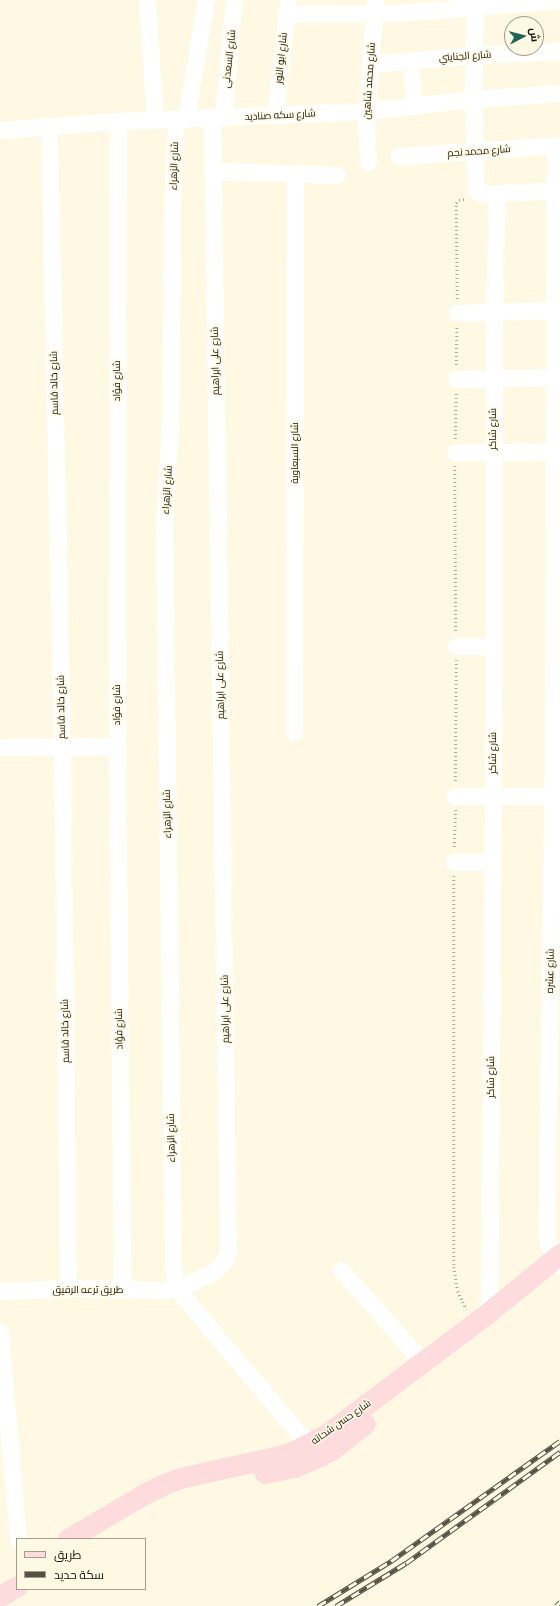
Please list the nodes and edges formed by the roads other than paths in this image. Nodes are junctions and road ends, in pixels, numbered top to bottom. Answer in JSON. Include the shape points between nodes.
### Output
{"nodes":[{"id":1,"x":147,"y":0,"type":"edge"},
{"id":2,"x":206,"y":0,"type":"edge"},
{"id":3,"x":234,"y":0,"type":"edge"},
{"id":4,"x":560,"y":0,"type":"edge"},
{"id":5,"x":475,"y":3,"type":"edge"},
{"id":6,"x":425,"y":5,"type":"edge"},
{"id":7,"x":287,"y":7,"type":"edge"},
{"id":8,"x":340,"y":7,"type":"edge"},
{"id":9,"x":375,"y":7,"type":"edge"},
{"id":10,"x":560,"y":51,"type":"edge"},
{"id":11,"x":474,"y":55,"type":"junction"},
{"id":12,"x":370,"y":64,"type":"junction"},
{"id":13,"x":412,"y":76,"type":"dead end"},
{"id":14,"x":560,"y":93,"type":"edge"},
{"id":15,"x":473,"y":99,"type":"junction"},
{"id":16,"x":414,"y":106,"type":"junction"},
{"id":17,"x":368,"y":111,"type":"junction"},
{"id":18,"x":275,"y":116,"type":"junction"},
{"id":19,"x":217,"y":118,"type":"junction"},
{"id":20,"x":155,"y":120,"type":"junction"},
{"id":21,"x":181,"y":120,"type":"junction"},
{"id":22,"x":118,"y":121,"type":"junction"},
{"id":23,"x":49,"y":126,"type":"junction"},
{"id":24,"x":0,"y":130,"type":"edge"},
{"id":25,"x":557,"y":146,"type":"edge"},
{"id":26,"x":474,"y":151,"type":"junction"},
{"id":27,"x":399,"y":156,"type":"dead end"},
{"id":28,"x":368,"y":162,"type":"dead end"},
{"id":29,"x":212,"y":171,"type":"junction"},
{"id":30,"x":295,"y":174,"type":"junction"},
{"id":31,"x":337,"y":175,"type":"dead end"},
{"id":32,"x":558,"y":190,"type":"edge"},
{"id":33,"x":497,"y":193,"type":"junction"},
{"id":34,"x":558,"y":236,"type":"edge"},
{"id":35,"x":557,"y":287,"type":"edge"},
{"id":36,"x":555,"y":310,"type":"junction"},
{"id":37,"x":494,"y":312,"type":"junction"},
{"id":38,"x":457,"y":313,"type":"road end"},
{"id":39,"x":557,"y":339,"type":"edge"},
{"id":40,"x":493,"y":378,"type":"junction"},
{"id":41,"x":456,"y":379,"type":"road end"},
{"id":42,"x":556,"y":386,"type":"edge"},
{"id":43,"x":556,"y":446,"type":"edge"},
{"id":44,"x":493,"y":452,"type":"junction"},
{"id":45,"x":455,"y":453,"type":"road end"},
{"id":46,"x":557,"y":496,"type":"edge"},
{"id":47,"x":557,"y":549,"type":"edge"},
{"id":48,"x":557,"y":596,"type":"edge"},
{"id":49,"x":456,"y":646,"type":"road end"},
{"id":50,"x":494,"y":646,"type":"junction"},
{"id":51,"x":557,"y":648,"type":"edge"},
{"id":52,"x":556,"y":700,"type":"edge"},
{"id":53,"x":294,"y":732,"type":"dead end"},
{"id":54,"x":62,"y":745,"type":"junction"},
{"id":55,"x":116,"y":746,"type":"junction"},
{"id":56,"x":0,"y":747,"type":"edge"},
{"id":57,"x":556,"y":752,"type":"edge"},
{"id":58,"x":455,"y":796,"type":"road end"},
{"id":59,"x":493,"y":796,"type":"junction"},
{"id":60,"x":552,"y":796,"type":"junction"},
{"id":61,"x":556,"y":830,"type":"edge"},
{"id":62,"x":454,"y":862,"type":"road end"},
{"id":63,"x":492,"y":862,"type":"junction"},
{"id":64,"x":556,"y":885,"type":"edge"},
{"id":65,"x":555,"y":935,"type":"edge"},
{"id":66,"x":228,"y":1252,"type":"joint"},
{"id":67,"x":559,"y":1263,"type":"edge"},
{"id":68,"x":342,"y":1270,"type":"dead end"},
{"id":69,"x":68,"y":1288,"type":"junction"},
{"id":70,"x":177,"y":1288,"type":"junction"},
{"id":71,"x":122,"y":1289,"type":"junction"},
{"id":72,"x":0,"y":1291,"type":"edge"},
{"id":73,"x":482,"y":1318,"type":"junction"},
{"id":74,"x":0,"y":1332,"type":"edge"},
{"id":75,"x":429,"y":1363,"type":"junction"},
{"id":76,"x":3,"y":1402,"type":"edge"},
{"id":77,"x":313,"y":1451,"type":"junction"},
{"id":78,"x":6,"y":1489,"type":"edge"},
{"id":79,"x":18,"y":1538,"type":"edge"},
{"id":80,"x":70,"y":1538,"type":"edge"},
{"id":81,"x":95,"y":1538,"type":"edge"},
{"id":82,"x":16,"y":1570,"type":"edge"},
{"id":83,"x":0,"y":1580,"type":"edge"},
{"id":84,"x":16,"y":1587,"type":"edge"},
{"id":85,"x":0,"y":1596,"type":"edge"}],
"edges":[{"from":1,"to":20,"type":"street"},
{"from":2,"to":21,"type":"street","name":"شارع الزهراء"},
{"from":3,"to":19,"type":"street","name":"شارع السعدنى"},
{"from":4,"to":5,"type":"street"},
{"from":5,"to":6,"type":"street"},
{"from":5,"to":11,"type":"street"},
{"from":6,"to":9,"type":"street"},
{"from":7,"to":8,"type":"street"},
{"from":7,"to":18,"type":"street","name":"شارع ابو النور"},
{"from":8,"to":9,"type":"street"},
{"from":9,"to":12,"type":"street","name":"شارع محمد شاهين"},
{"from":10,"to":11,"type":"street","name":"شارع الجنايني"},
{"from":11,"to":12,"type":"street","name":"شارع الجنايني"},
{"from":11,"to":15,"type":"street"},
{"from":12,"to":17,"type":"street","name":"شارع محمد شاهين"},
{"from":13,"to":16,"type":"street"},
{"from":14,"to":15,"type":"street","name":"شارع سكه صناديد"},
{"from":15,"to":16,"type":"street","name":"شارع سكه صناديد"},
{"from":15,"to":26,"type":"street"},
{"from":16,"to":17,"type":"street","name":"شارع سكه صناديد"},
{"from":17,"to":18,"type":"street","name":"شارع سكه صناديد"},
{"from":17,"to":28,"type":"street","name":"شارع محمد شاهين"},
{"from":18,"to":19,"type":"street","name":"شارع سكه صناديد"},
{"from":19,"to":21,"type":"street","name":"شارع سكه صناديد"},
{"from":19,"to":29,"type":"street","name":"شارع على ابراهيم"},
{"from":20,"to":21,"type":"street","name":"شارع سكه صناديد"},
{"from":20,"to":22,"type":"street","name":"شارع سكه صناديد"},
{"from":21,"to":70,"type":"street","name":"شارع الزهراء","via":[[172,207],[170,425],[164,534],[173,1267]]},
{"from":22,"to":23,"type":"street","name":"شارع سكه صناديد"},
{"from":22,"to":55,"type":"street","name":"شارع فؤاد"},
{"from":23,"to":24,"type":"street","name":"شارع سكه صناديد"},
{"from":23,"to":54,"type":"street","name":"شارع خالد قاسم"},
{"from":25,"to":26,"type":"street","name":"شارع محمد نجم"},
{"from":25,"to":32,"type":"street","name":"شارع عشره"},
{"from":26,"to":27,"type":"street","name":"شارع محمد نجم"},
{"from":26,"to":33,"type":"street","via":[[477,193]]},
{"from":29,"to":30,"type":"street"},
{"from":29,"to":66,"type":"street","name":"شارع على ابراهيم"},
{"from":30,"to":31,"type":"street"},
{"from":30,"to":53,"type":"street","name":"شارع السبعاوية"},
{"from":32,"to":33,"type":"street"},
{"from":32,"to":34,"type":"street","name":"شارع عشره"},
{"from":33,"to":37,"type":"street","name":"شارع شاكر"},
{"from":34,"to":35,"type":"street","name":"شارع عشره"},
{"from":35,"to":36,"type":"street","name":"شارع عشره"},
{"from":36,"to":37,"type":"street"},
{"from":36,"to":39,"type":"street","name":"شارع عشره"},
{"from":37,"to":38,"type":"street"},
{"from":37,"to":40,"type":"street","name":"شارع شاكر"},
{"from":39,"to":42,"type":"street","name":"شارع عشره"},
{"from":40,"to":41,"type":"street"},
{"from":40,"to":42,"type":"street"},
{"from":40,"to":44,"type":"street","name":"شارع شاكر"},
{"from":42,"to":43,"type":"street","name":"شارع عشره"},
{"from":43,"to":44,"type":"street"},
{"from":43,"to":46,"type":"street","name":"شارع عشره"},
{"from":44,"to":45,"type":"street"},
{"from":44,"to":50,"type":"street","name":"شارع شاكر"},
{"from":46,"to":47,"type":"street","name":"شارع عشره"},
{"from":47,"to":48,"type":"street","name":"شارع عشره"},
{"from":48,"to":51,"type":"street","name":"شارع عشره"},
{"from":49,"to":50,"type":"street"},
{"from":50,"to":59,"type":"street","name":"شارع شاكر"},
{"from":51,"to":52,"type":"street","name":"شارع عشره"},
{"from":52,"to":57,"type":"street","name":"شارع عشره"},
{"from":54,"to":55,"type":"street"},
{"from":54,"to":56,"type":"street"},
{"from":54,"to":69,"type":"street","name":"شارع خالد قاسم"},
{"from":55,"to":71,"type":"street","name":"شارع فؤاد"},
{"from":57,"to":60,"type":"street","name":"شارع عشره"},
{"from":58,"to":59,"type":"street"},
{"from":59,"to":60,"type":"street"},
{"from":59,"to":63,"type":"street","name":"شارع شاكر"},
{"from":60,"to":61,"type":"street","name":"شارع عشره"},
{"from":61,"to":64,"type":"street","name":"شارع عشره"},
{"from":62,"to":63,"type":"street"},
{"from":63,"to":73,"type":"street","name":"شارع شاكر"},
{"from":64,"to":65,"type":"street","name":"شارع عشره"},
{"from":65,"to":67,"type":"street","name":"شارع عشره","via":[[546,1233],[550,1248]]},
{"from":66,"to":70,"type":"street","name":"طريق ترعه الرفيق","via":[[225,1260],[212,1273]]},
{"from":67,"to":73,"type":"main road","name":"شارع حسن شحاته"},
{"from":67,"to":75,"type":"main road","name":"شارع حسن شحاته"},
{"from":68,"to":75,"type":"street"},
{"from":69,"to":71,"type":"street","name":"طريق ترعه الرفيق"},
{"from":69,"to":72,"type":"street","name":"طريق ترعه الرفيق"},
{"from":70,"to":71,"type":"street","name":"طريق ترعه الرفيق","via":[[146,1291]]},
{"from":70,"to":77,"type":"street","name":"شارع الزهراء"},
{"from":73,"to":75,"type":"main road","name":"شارع حسن شحاته"},
{"from":74,"to":76,"type":"street"},
{"from":75,"to":77,"type":"main road","name":"شارع حسن شحاته","via":[[339,1426]]},
{"from":76,"to":78,"type":"street"},
{"from":77,"to":80,"type":"main road","name":"شارع حسن شحاته","via":[[180,1478],[144,1494]]},
{"from":77,"to":81,"type":"main road","name":"شارع حسن شحاته","via":[[282,1470],[172,1494],[149,1504]]},
{"from":78,"to":79,"type":"street"},
{"from":82,"to":83,"type":"main road"},
{"from":84,"to":85,"type":"main road"}]}
